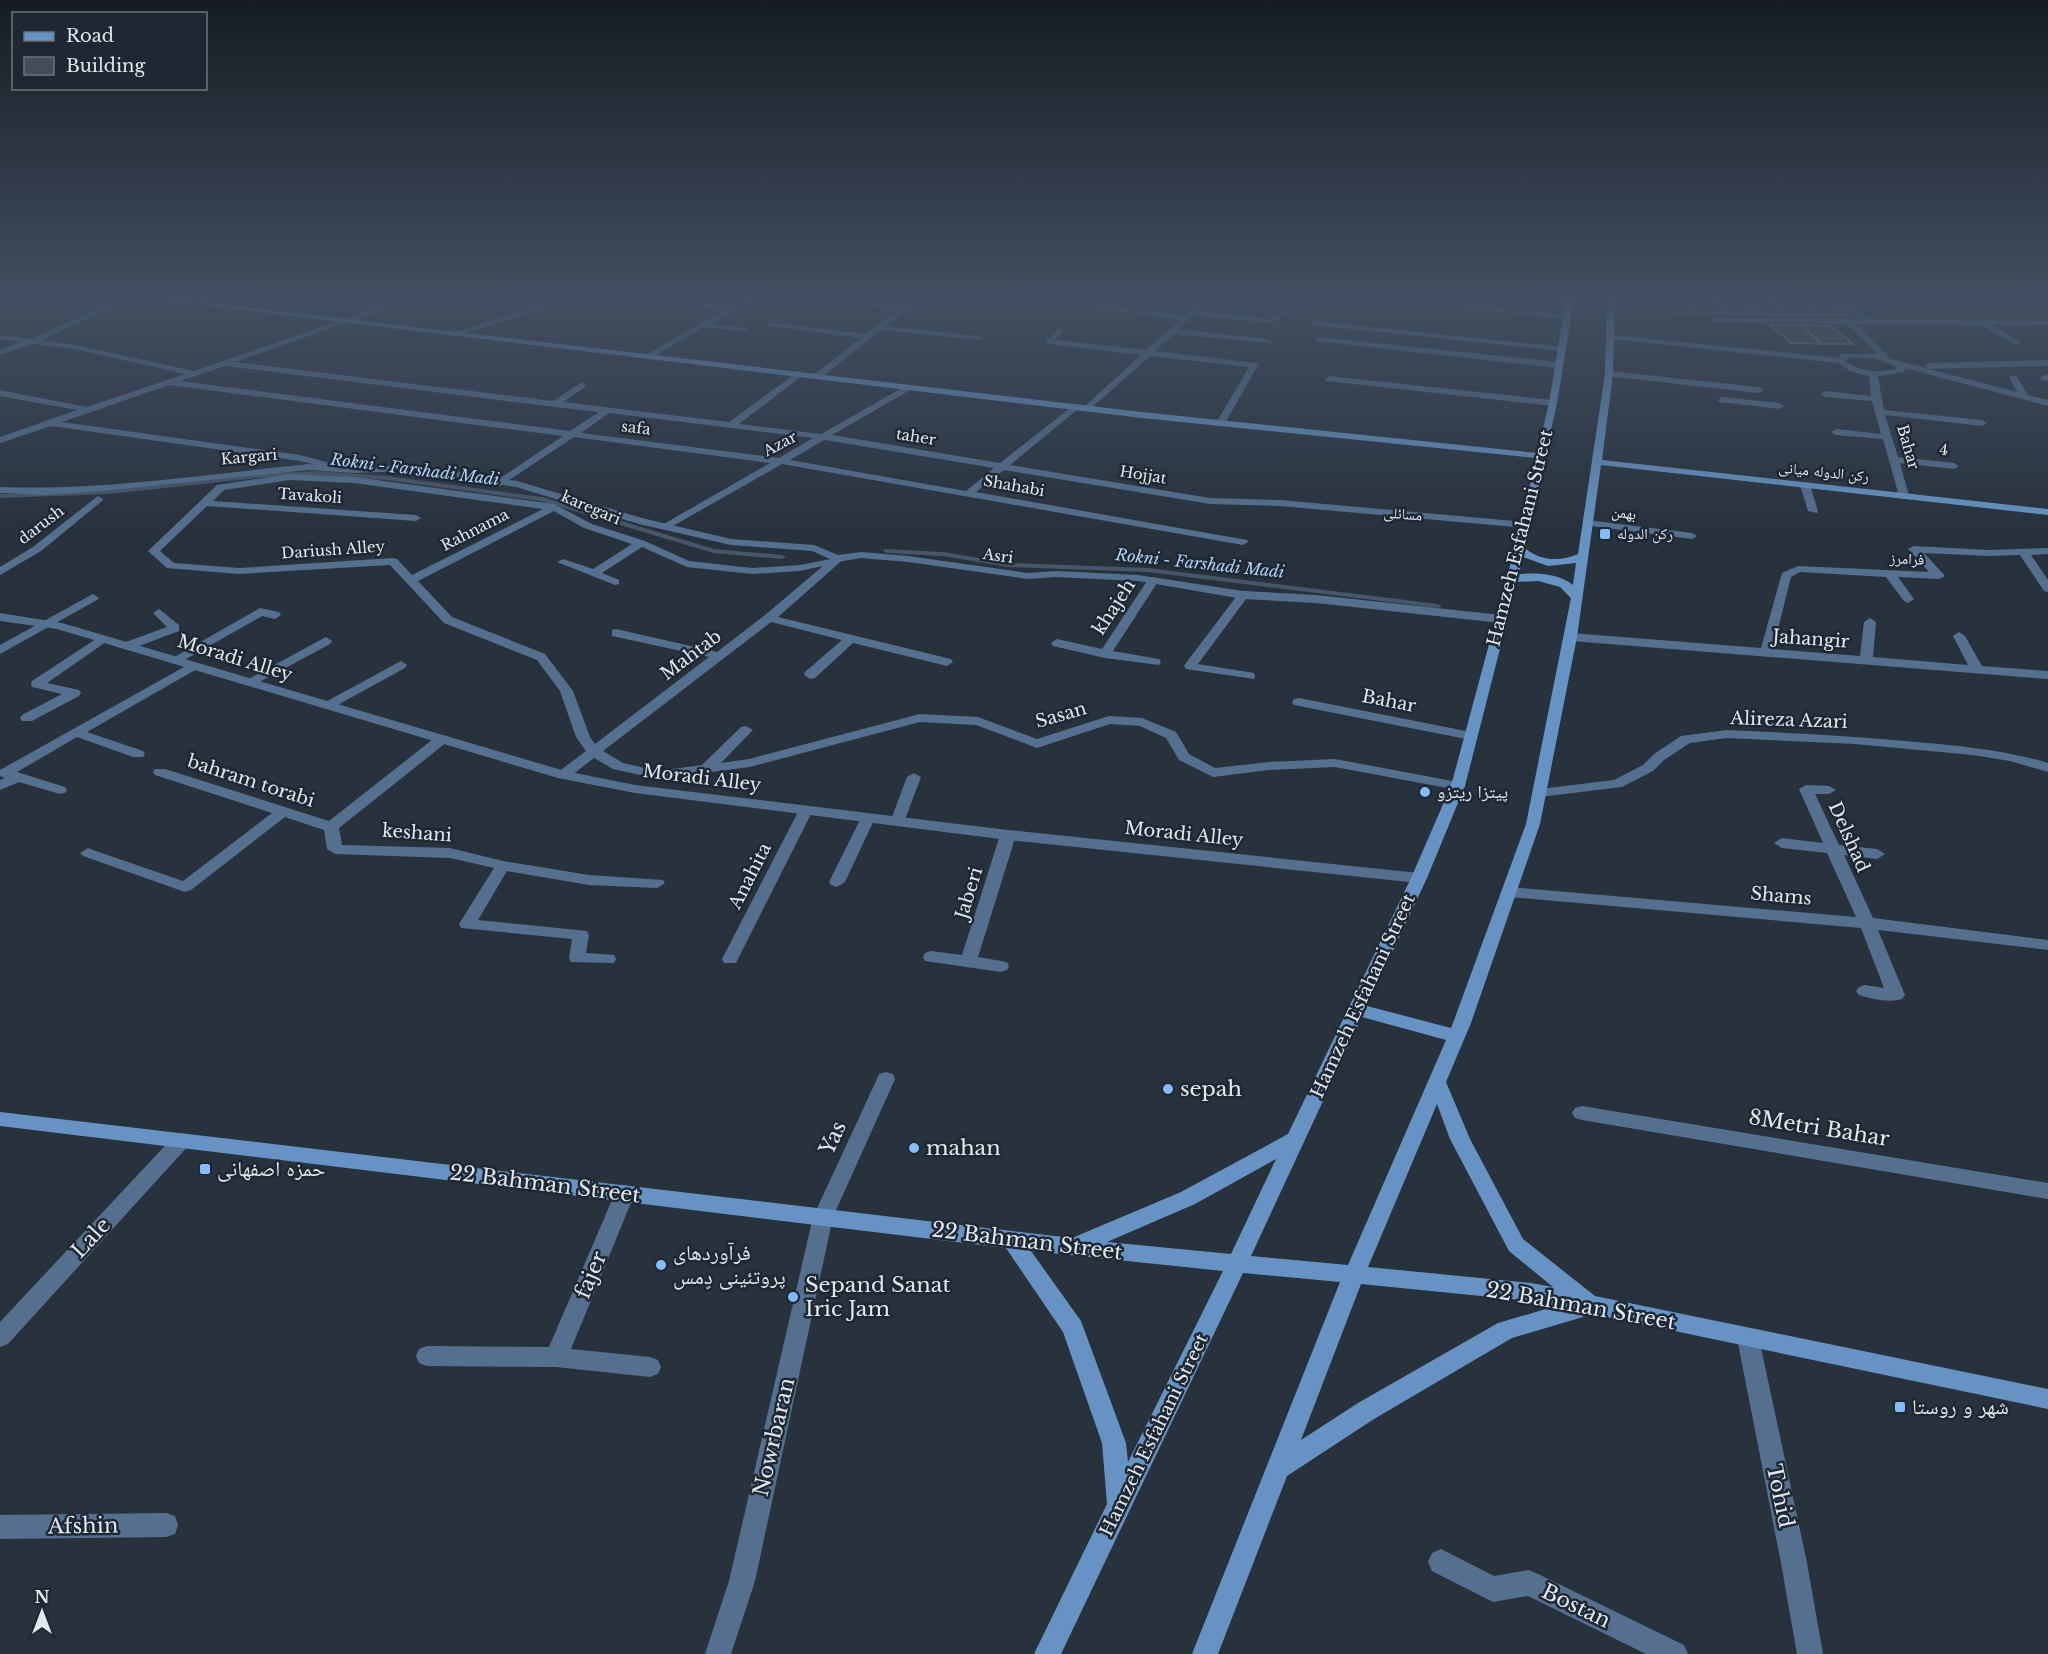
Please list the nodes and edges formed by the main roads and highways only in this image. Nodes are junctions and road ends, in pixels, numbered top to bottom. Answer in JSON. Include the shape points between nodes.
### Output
{"nodes":[{"id":1,"x":820,"y":376,"type":"edge"},
{"id":2,"x":1557,"y":376,"type":"edge"},
{"id":3,"x":1609,"y":376,"type":"edge"},
{"id":4,"x":1540,"y":456,"type":"junction"},
{"id":5,"x":1597,"y":462,"type":"junction"},
{"id":6,"x":2048,"y":512,"type":"edge"},
{"id":7,"x":1519,"y":548,"type":"junction"},
{"id":8,"x":1581,"y":557,"type":"junction"},
{"id":9,"x":1511,"y":579,"type":"junction"},
{"id":10,"x":1576,"y":597,"type":"junction"},
{"id":11,"x":1357,"y":1009,"type":"junction"},
{"id":12,"x":1456,"y":1036,"type":"junction"},
{"id":13,"x":1437,"y":1082,"type":"junction"},
{"id":14,"x":0,"y":1119,"type":"edge"},
{"id":15,"x":1296,"y":1139,"type":"junction"},
{"id":16,"x":1013,"y":1240,"type":"junction"},
{"id":17,"x":1073,"y":1247,"type":"junction"},
{"id":18,"x":1237,"y":1263,"type":"junction"},
{"id":19,"x":1354,"y":1275,"type":"junction"},
{"id":20,"x":1591,"y":1305,"type":"junction"},
{"id":21,"x":2048,"y":1399,"type":"edge"},
{"id":22,"x":1278,"y":1468,"type":"junction"},
{"id":23,"x":1119,"y":1505,"type":"junction"},
{"id":24,"x":1051,"y":1653,"type":"edge"},
{"id":25,"x":1205,"y":1654,"type":"edge"}],
"edges":[{"from":1,"to":4,"type":"main road"},
{"from":2,"to":4,"type":"main road","name":"Hamzeh Esfahani Street"},
{"from":3,"to":5,"type":"main road"},
{"from":4,"to":7,"type":"main road","name":"Hamzeh Esfahani Street"},
{"from":5,"to":6,"type":"main road","name":"رکن الدوله میانی"},
{"from":5,"to":8,"type":"main road"},
{"from":7,"to":8,"type":"main road","via":[[1531,557],[1553,562]]},
{"from":7,"to":9,"type":"main road","name":"Hamzeh Esfahani Street"},
{"from":8,"to":10,"type":"main road"},
{"from":9,"to":10,"type":"main road","via":[[1552,580],[1573,590]]},
{"from":9,"to":11,"type":"main road","name":"Hamzeh Esfahani Street","via":[[1458,786]]},
{"from":10,"to":12,"type":"main road","via":[[1533,824]]},
{"from":11,"to":12,"type":"main road"},
{"from":11,"to":15,"type":"main road","name":"Hamzeh Esfahani Street"},
{"from":12,"to":13,"type":"main road"},
{"from":13,"to":19,"type":"main road"},
{"from":13,"to":20,"type":"main road","via":[[1460,1139],[1516,1245]]},
{"from":14,"to":16,"type":"main road","name":"22 Bahman Street"},
{"from":15,"to":17,"type":"main road","via":[[1188,1198]]},
{"from":15,"to":18,"type":"main road","name":"Hamzeh Esfahani Street"},
{"from":16,"to":17,"type":"main road","name":"22 Bahman Street"},
{"from":16,"to":23,"type":"main road","via":[[1072,1328],[1114,1443]]},
{"from":17,"to":18,"type":"main road","name":"22 Bahman Street"},
{"from":18,"to":19,"type":"main road","name":"22 Bahman Street"},
{"from":18,"to":23,"type":"main road","name":"Hamzeh Esfahani Street"},
{"from":19,"to":20,"type":"main road","name":"22 Bahman Street","via":[[1531,1293]]},
{"from":19,"to":22,"type":"main road"},
{"from":20,"to":21,"type":"main road","name":"22 Bahman Street"},
{"from":20,"to":22,"type":"main road","via":[[1506,1330]]},
{"from":22,"to":25,"type":"main road"},
{"from":23,"to":24,"type":"main road","name":"Hamzeh Esfahani Street"}]}
